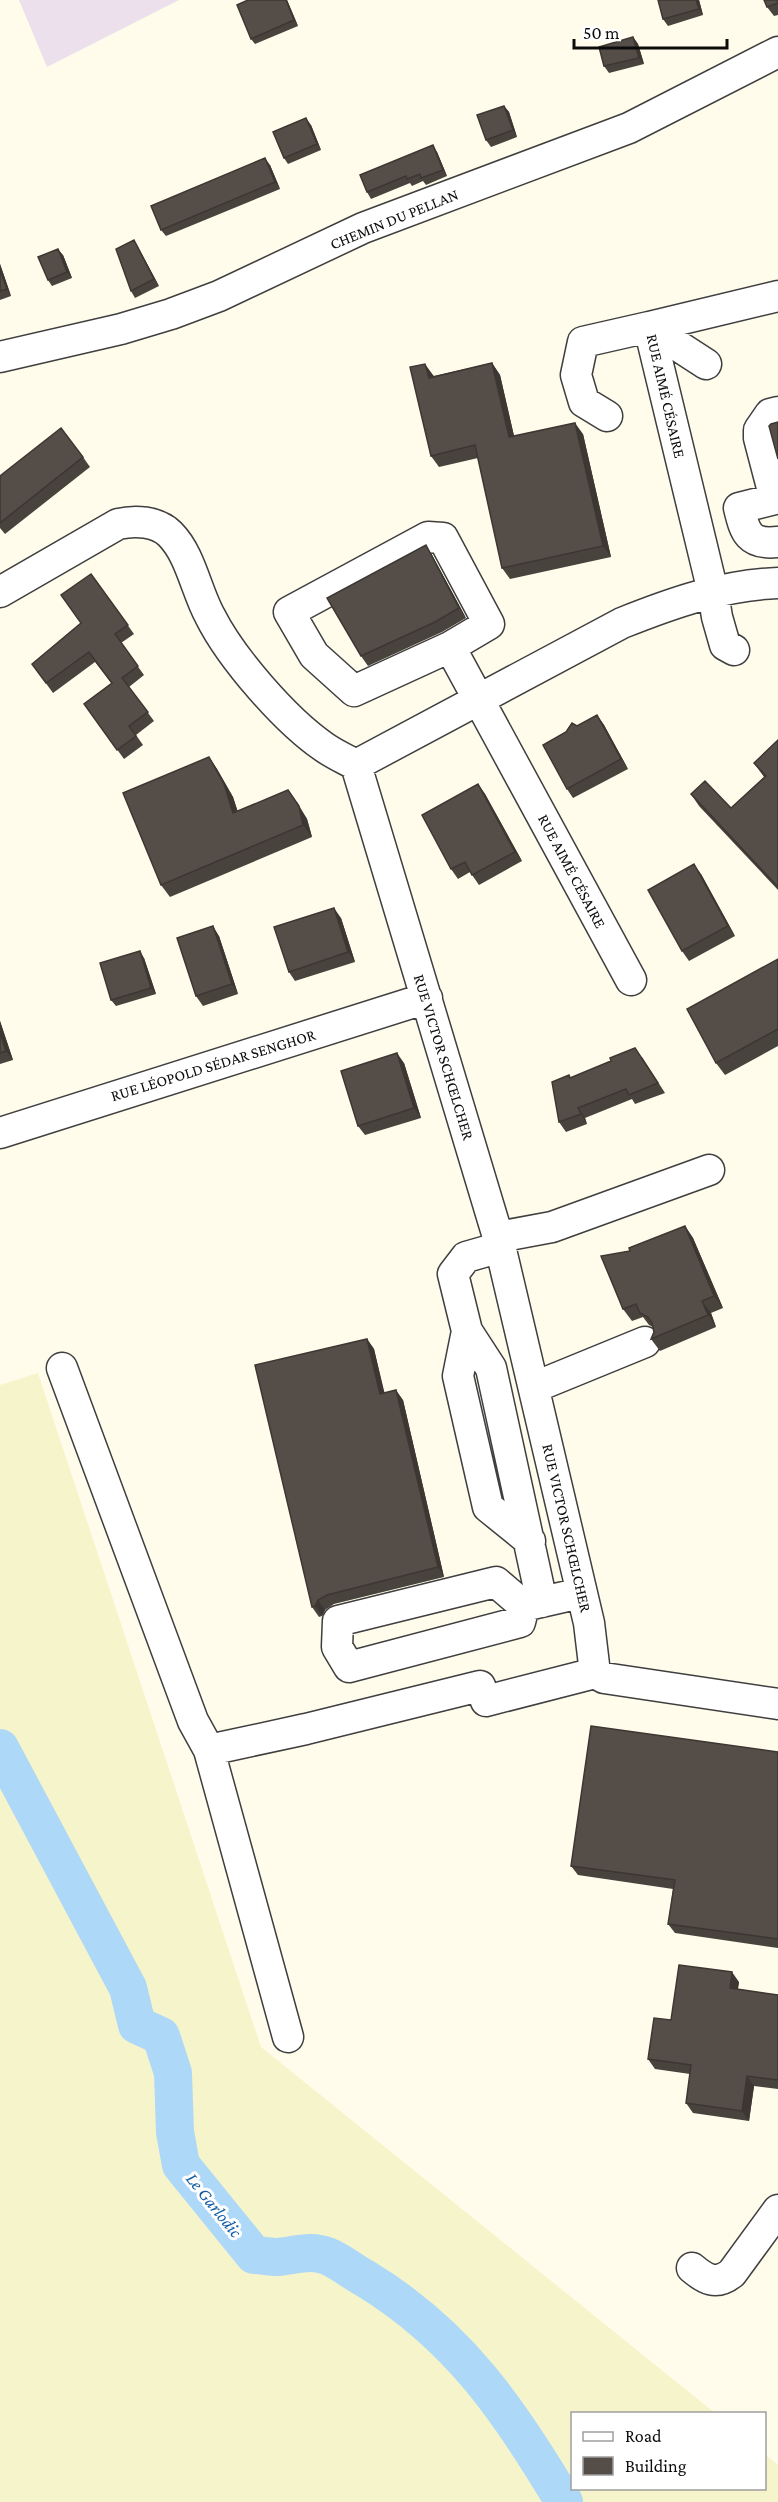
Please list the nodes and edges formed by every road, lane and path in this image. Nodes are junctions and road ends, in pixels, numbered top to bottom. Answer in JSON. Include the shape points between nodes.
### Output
{"nodes":[{"id":1,"x":778,"y":52,"type":"edge"},
{"id":2,"x":778,"y":296,"type":"edge"},
{"id":3,"x":649,"y":327,"type":"junction"},
{"id":4,"x":0,"y":357,"type":"edge"},
{"id":5,"x":706,"y":364,"type":"dead end"},
{"id":6,"x":778,"y":412,"type":"edge"},
{"id":7,"x":607,"y":416,"type":"dead end"},
{"id":8,"x":739,"y":508,"type":"junction"},
{"id":9,"x":696,"y":519,"type":"junction"},
{"id":10,"x":778,"y":542,"type":"edge"},
{"id":11,"x":778,"y":583,"type":"edge"},
{"id":12,"x":0,"y":591,"type":"edge"},
{"id":13,"x":713,"y":592,"type":"junction"},
{"id":14,"x":450,"y":647,"type":"junction"},
{"id":15,"x":734,"y":650,"type":"dead end"},
{"id":16,"x":479,"y":699,"type":"junction"},
{"id":17,"x":356,"y":765,"type":"junction"},
{"id":18,"x":632,"y":980,"type":"dead end"},
{"id":19,"x":427,"y":998,"type":"junction"},
{"id":20,"x":0,"y":1133,"type":"edge"},
{"id":21,"x":709,"y":1170,"type":"dead end"},
{"id":22,"x":499,"y":1242,"type":"junction"},
{"id":23,"x":645,"y":1342,"type":"dead end"},
{"id":24,"x":62,"y":1368,"type":"dead end"},
{"id":25,"x":535,"y":1387,"type":"junction"},
{"id":26,"x":581,"y":1593,"type":"junction"},
{"id":27,"x":533,"y":1604,"type":"junction"},
{"id":28,"x":595,"y":1673,"type":"junction"},
{"id":29,"x":778,"y":1704,"type":"edge"},
{"id":30,"x":209,"y":1750,"type":"junction"},
{"id":31,"x":288,"y":2037,"type":"dead end"},
{"id":32,"x":778,"y":2210,"type":"edge"},
{"id":33,"x":692,"y":2268,"type":"dead end"}],
"edges":[{"from":1,"to":4,"type":"street","name":"CHEMIN DU PELLAN","via":[[629,128],[363,228],[209,300],[121,329]]},
{"from":2,"to":3,"type":"street","name":"RUE AIMÉ CÉSAIRE"},
{"from":3,"to":5,"type":"street"},
{"from":3,"to":7,"type":"street","via":[[583,342],[576,375],[584,402]]},
{"from":3,"to":9,"type":"street","name":"RUE AIMÉ CÉSAIRE"},
{"from":6,"to":8,"type":"street","via":[[770,414],[759,430],[775,499]]},
{"from":8,"to":9,"type":"street"},
{"from":8,"to":10,"type":"street","via":[[749,535],[764,543]]},
{"from":9,"to":13,"type":"street","name":"RUE AIMÉ CÉSAIRE"},
{"from":11,"to":13,"type":"street"},
{"from":12,"to":17,"type":"street","via":[[118,524],[147,523],[170,533],[209,616],[258,683],[324,747]]},
{"from":13,"to":15,"type":"street","name":"RUE AIMÉ CÉSAIRE","via":[[725,645]]},
{"from":13,"to":16,"type":"street","via":[[622,623]]},
{"from":14,"to":14,"type":"street","via":[[354,691],[314,655],[289,612],[428,537],[443,538],[489,624]]},
{"from":14,"to":16,"type":"street","name":"RUE AIMÉ CÉSAIRE"},
{"from":16,"to":17,"type":"street"},
{"from":16,"to":18,"type":"street","name":"RUE AIMÉ CÉSAIRE"},
{"from":17,"to":19,"type":"street","name":"RUE VICTOR SCHŒLCHER"},
{"from":19,"to":20,"type":"street","name":"RUE LÉOPOLD SÉDAR SENGHOR"},
{"from":19,"to":22,"type":"street","name":"RUE VICTOR SCHŒLCHER"},
{"from":21,"to":22,"type":"street"},
{"from":22,"to":25,"type":"street","name":"RUE VICTOR SCHŒLCHER"},
{"from":22,"to":27,"type":"street","via":[[466,1257],[453,1274],[467,1330],[458,1376],[488,1507],[530,1541]]},
{"from":23,"to":25,"type":"street"},
{"from":24,"to":30,"type":"street","via":[[193,1721]]},
{"from":25,"to":26,"type":"street","name":"RUE VICTOR SCHŒLCHER"},
{"from":26,"to":27,"type":"street"},
{"from":26,"to":28,"type":"street","name":"RUE VICTOR SCHŒLCHER"},
{"from":27,"to":27,"type":"street","via":[[496,1582],[338,1621],[337,1647],[349,1667],[520,1622]]},
{"from":28,"to":29,"type":"street","via":[[604,1678]]},
{"from":28,"to":30,"type":"street","via":[[486,1701],[480,1686]]},
{"from":30,"to":31,"type":"street"},
{"from":32,"to":33,"type":"street","via":[[724,2279],[706,2279]]}]}
